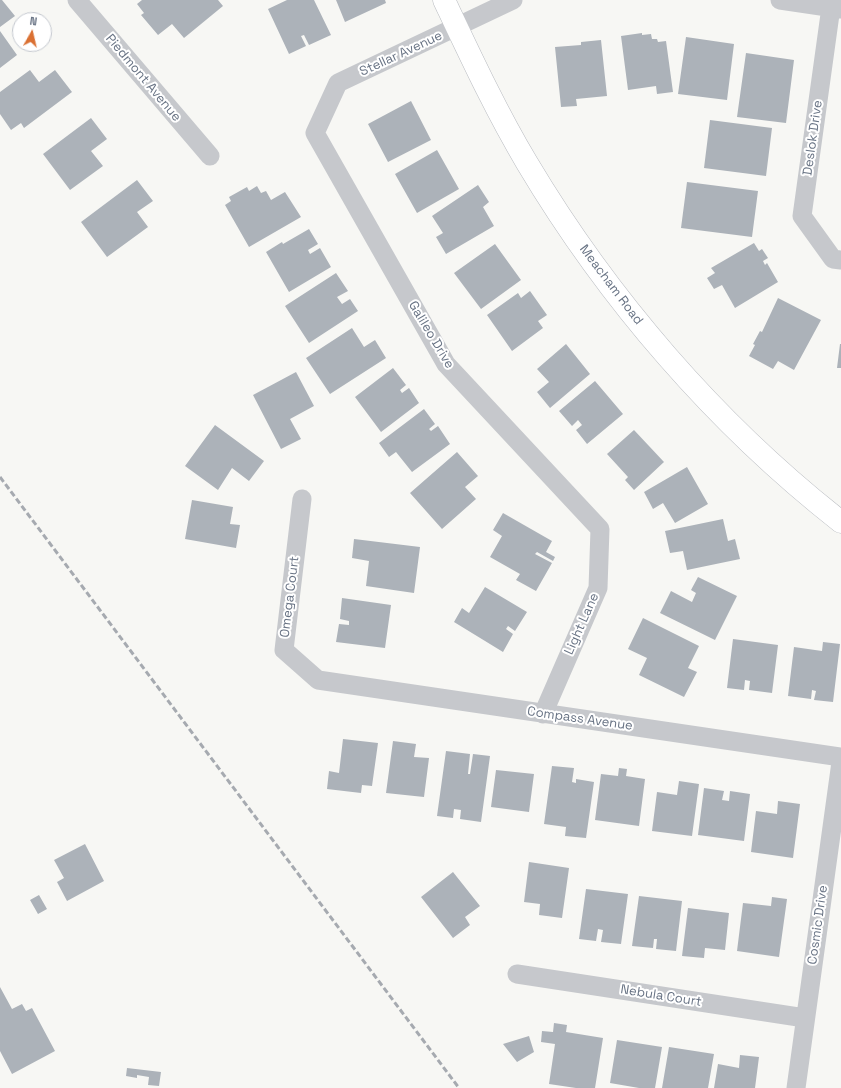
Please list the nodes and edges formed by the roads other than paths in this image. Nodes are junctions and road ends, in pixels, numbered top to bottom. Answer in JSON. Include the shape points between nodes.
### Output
{"nodes":[{"id":1,"x":77,"y":0,"type":"edge"},
{"id":2,"x":444,"y":0,"type":"edge"},
{"id":3,"x":513,"y":0,"type":"edge"},
{"id":4,"x":780,"y":0,"type":"edge"},
{"id":5,"x":836,"y":8,"type":"edge"},
{"id":6,"x":457,"y":27,"type":"junction"},
{"id":7,"x":315,"y":133,"type":"joint"},
{"id":8,"x":210,"y":156,"type":"dead end"},
{"id":9,"x":837,"y":259,"type":"edge"},
{"id":10,"x":302,"y":499,"type":"dead end"},
{"id":11,"x":841,"y":522,"type":"edge"},
{"id":12,"x":600,"y":529,"type":"joint"},
{"id":13,"x":318,"y":680,"type":"joint"},
{"id":14,"x":543,"y":714,"type":"junction"},
{"id":15,"x":841,"y":757,"type":"edge"},
{"id":16,"x":841,"y":762,"type":"edge"},
{"id":17,"x":517,"y":974,"type":"dead end"},
{"id":18,"x":805,"y":1018,"type":"junction"},
{"id":19,"x":796,"y":1088,"type":"edge"}],
"edges":[{"from":1,"to":8,"type":"street","name":"Piedmont Avenue"},
{"from":2,"to":6,"type":"street","name":"Meacham Road"},
{"from":3,"to":6,"type":"street","name":"Stellar Avenue"},
{"from":4,"to":5,"type":"street"},
{"from":5,"to":9,"type":"street","name":"Deslok Drive","via":[[802,216]]},
{"from":6,"to":7,"type":"street","name":"Stellar Avenue","via":[[338,83]]},
{"from":6,"to":11,"type":"street","name":"Meacham Road","via":[[482,81],[527,163],[605,280],[649,335],[744,438]]},
{"from":7,"to":12,"type":"street","name":"Galileo Drive","via":[[446,364]]},
{"from":10,"to":13,"type":"street","name":"Omega Court","via":[[284,650]]},
{"from":12,"to":14,"type":"street","name":"Light Lane","via":[[598,588]]},
{"from":13,"to":14,"type":"street","name":"Compass Avenue"},
{"from":14,"to":15,"type":"street","name":"Compass Avenue"},
{"from":16,"to":18,"type":"street","name":"Cosmic Drive"},
{"from":17,"to":18,"type":"street","name":"Nebula Court"},
{"from":18,"to":19,"type":"street","name":"Cosmic Drive"}]}
